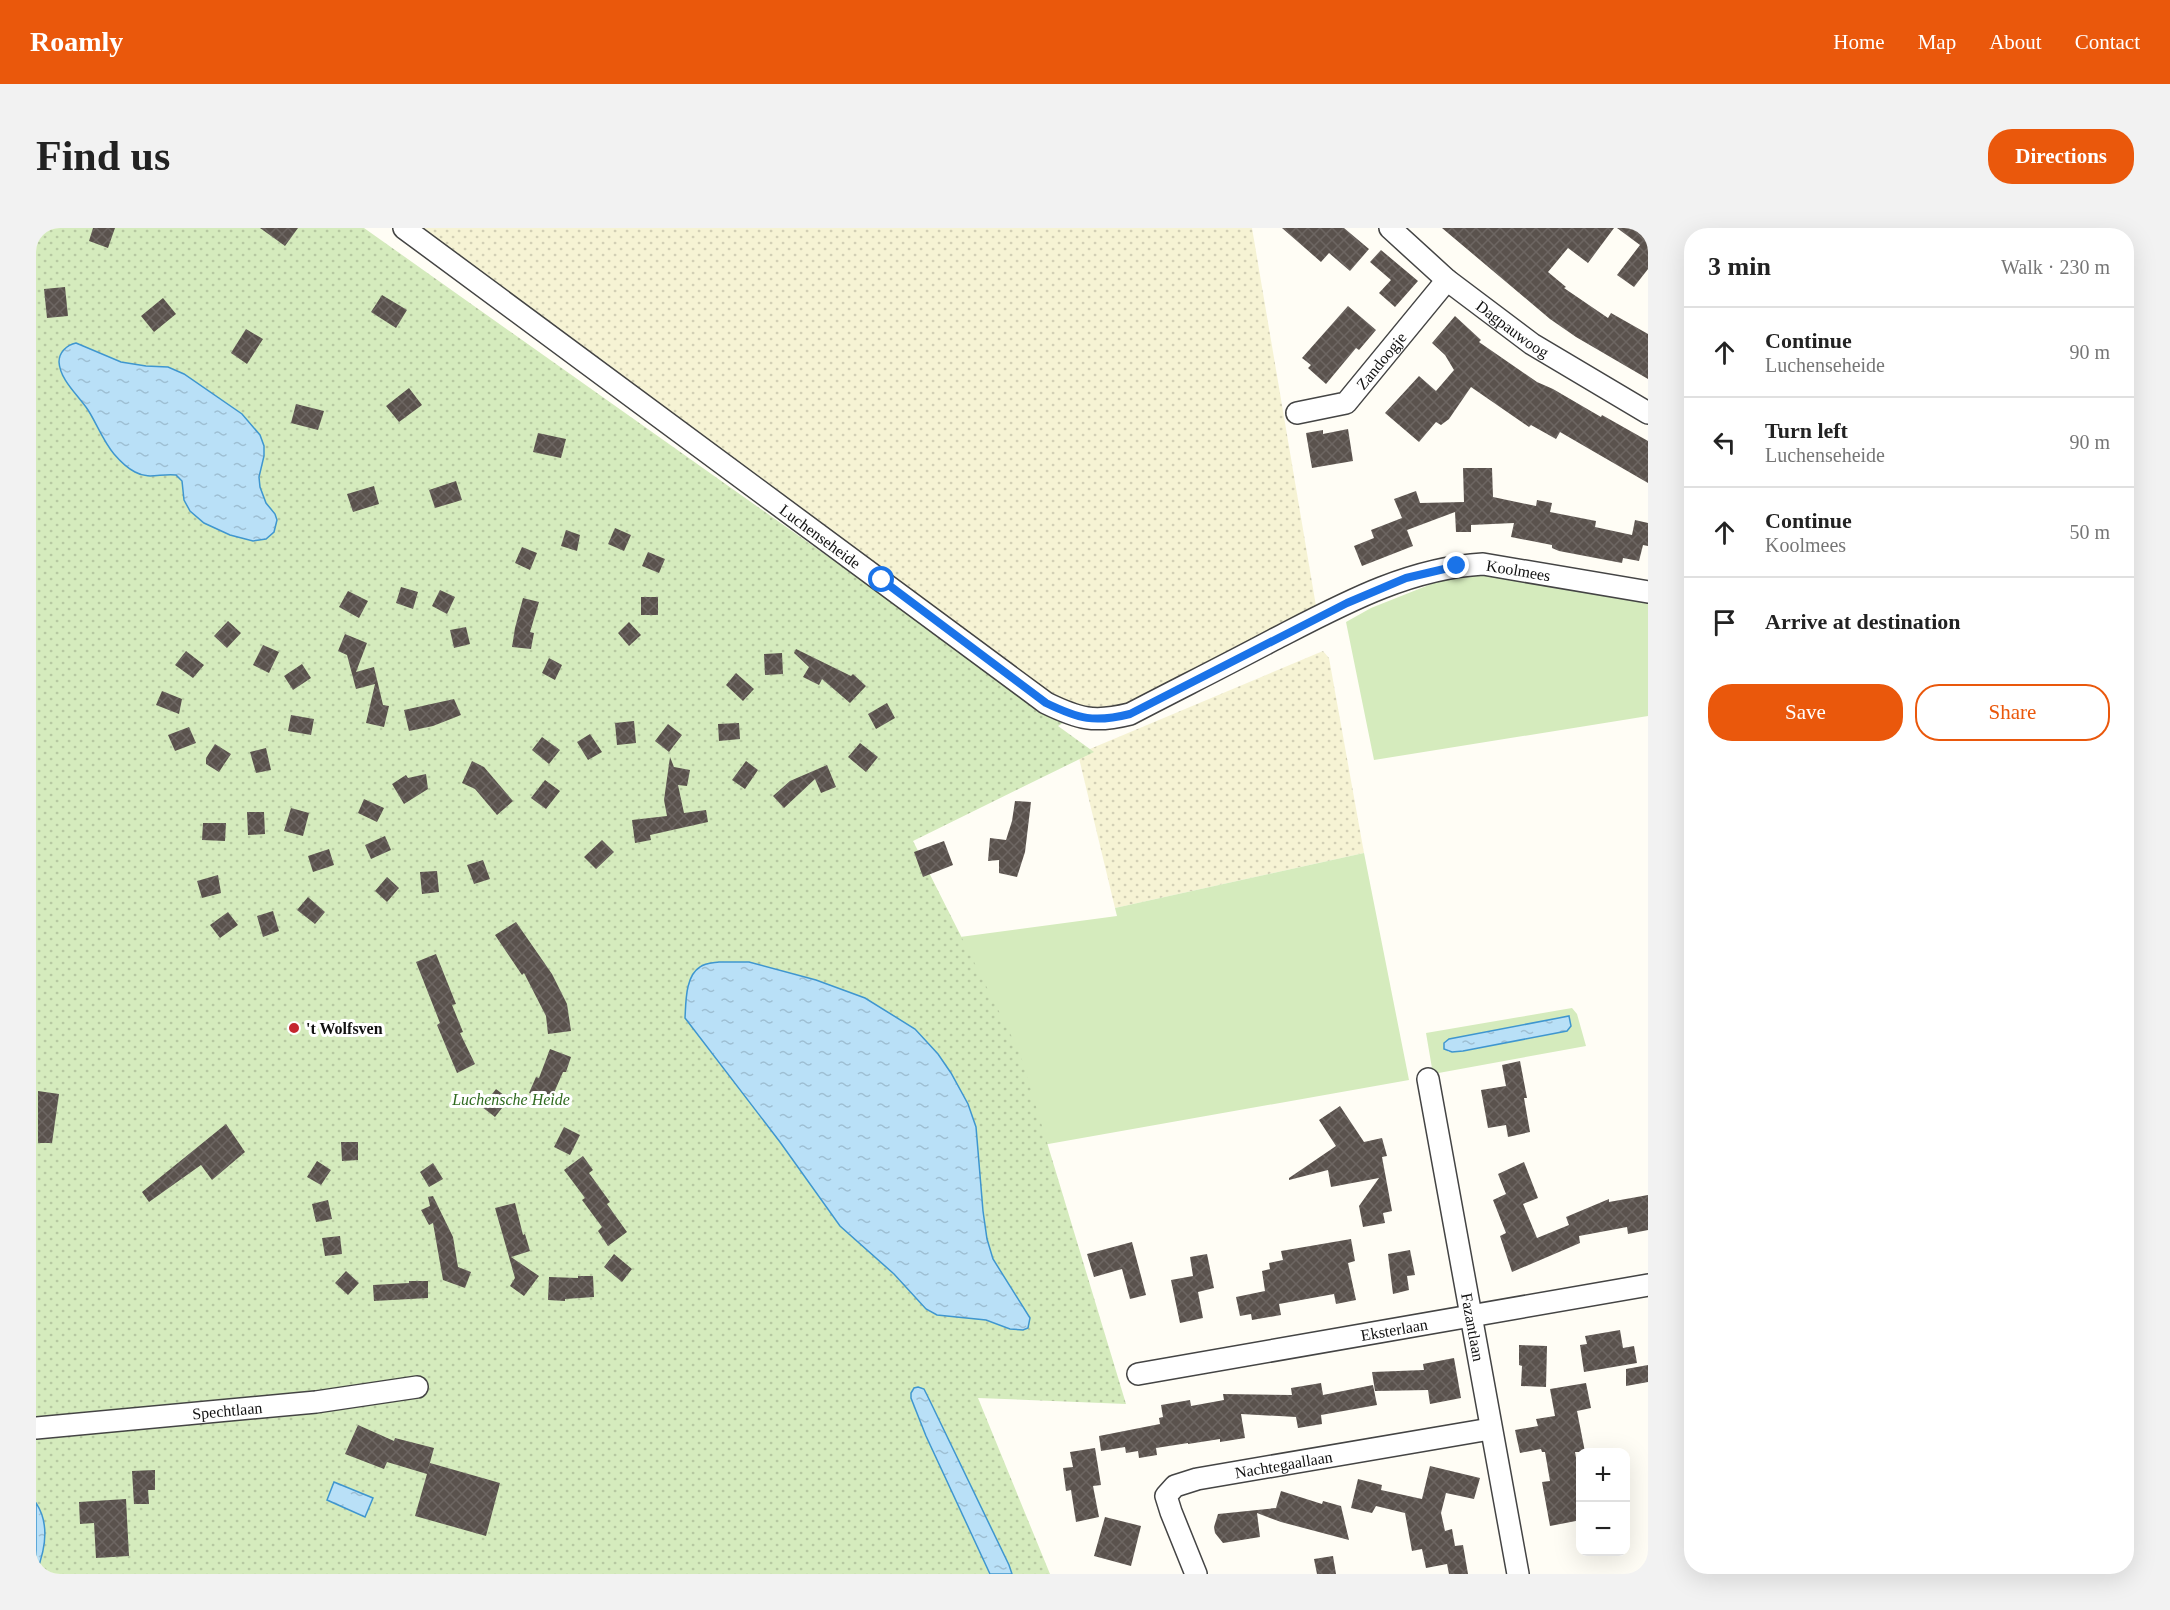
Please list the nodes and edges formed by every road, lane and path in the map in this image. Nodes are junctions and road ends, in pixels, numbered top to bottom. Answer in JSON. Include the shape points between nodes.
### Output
{"nodes":[{"id":1,"x":404,"y":228,"type":"edge"},
{"id":2,"x":1390,"y":228,"type":"edge"},
{"id":3,"x":1447,"y":280,"type":"junction"},
{"id":4,"x":1297,"y":413,"type":"dead end"},
{"id":5,"x":1648,"y":413,"type":"edge"},
{"id":6,"x":1648,"y":592,"type":"edge"},
{"id":7,"x":1325,"y":613,"type":"joint"},
{"id":8,"x":1428,"y":1079,"type":"dead end"},
{"id":9,"x":1648,"y":1285,"type":"edge"},
{"id":10,"x":1472,"y":1317,"type":"junction"},
{"id":11,"x":1138,"y":1374,"type":"dead end"},
{"id":12,"x":417,"y":1387,"type":"dead end"},
{"id":13,"x":36,"y":1428,"type":"edge"},
{"id":14,"x":1490,"y":1429,"type":"junction"},
{"id":15,"x":1196,"y":1574,"type":"edge"},
{"id":16,"x":1518,"y":1574,"type":"edge"}],
"edges":[{"from":1,"to":7,"type":"street","name":"Luchenseheide","via":[[1046,703],[1066,712],[1093,720],[1130,714]]},
{"from":2,"to":3,"type":"street","name":"Dagpauwoog"},
{"from":3,"to":4,"type":"street","name":"Zandoogje","via":[[1346,403]]},
{"from":3,"to":5,"type":"street","name":"Dagpauwoog","via":[[1532,344]]},
{"from":6,"to":7,"type":"street","name":"Koolmees","via":[[1483,564],[1406,578]]},
{"from":8,"to":10,"type":"street","name":"Fazantlaan"},
{"from":9,"to":10,"type":"street","name":"Eksterlaan"},
{"from":10,"to":11,"type":"street","name":"Eksterlaan"},
{"from":10,"to":14,"type":"street","name":"Fazantlaan"},
{"from":12,"to":13,"type":"street","name":"Spechtlaan","via":[[316,1402]]},
{"from":14,"to":15,"type":"street","name":"Nachtegaallaan","via":[[1175,1486],[1166,1496]]},
{"from":14,"to":16,"type":"street","name":"Fazantlaan"}]}
